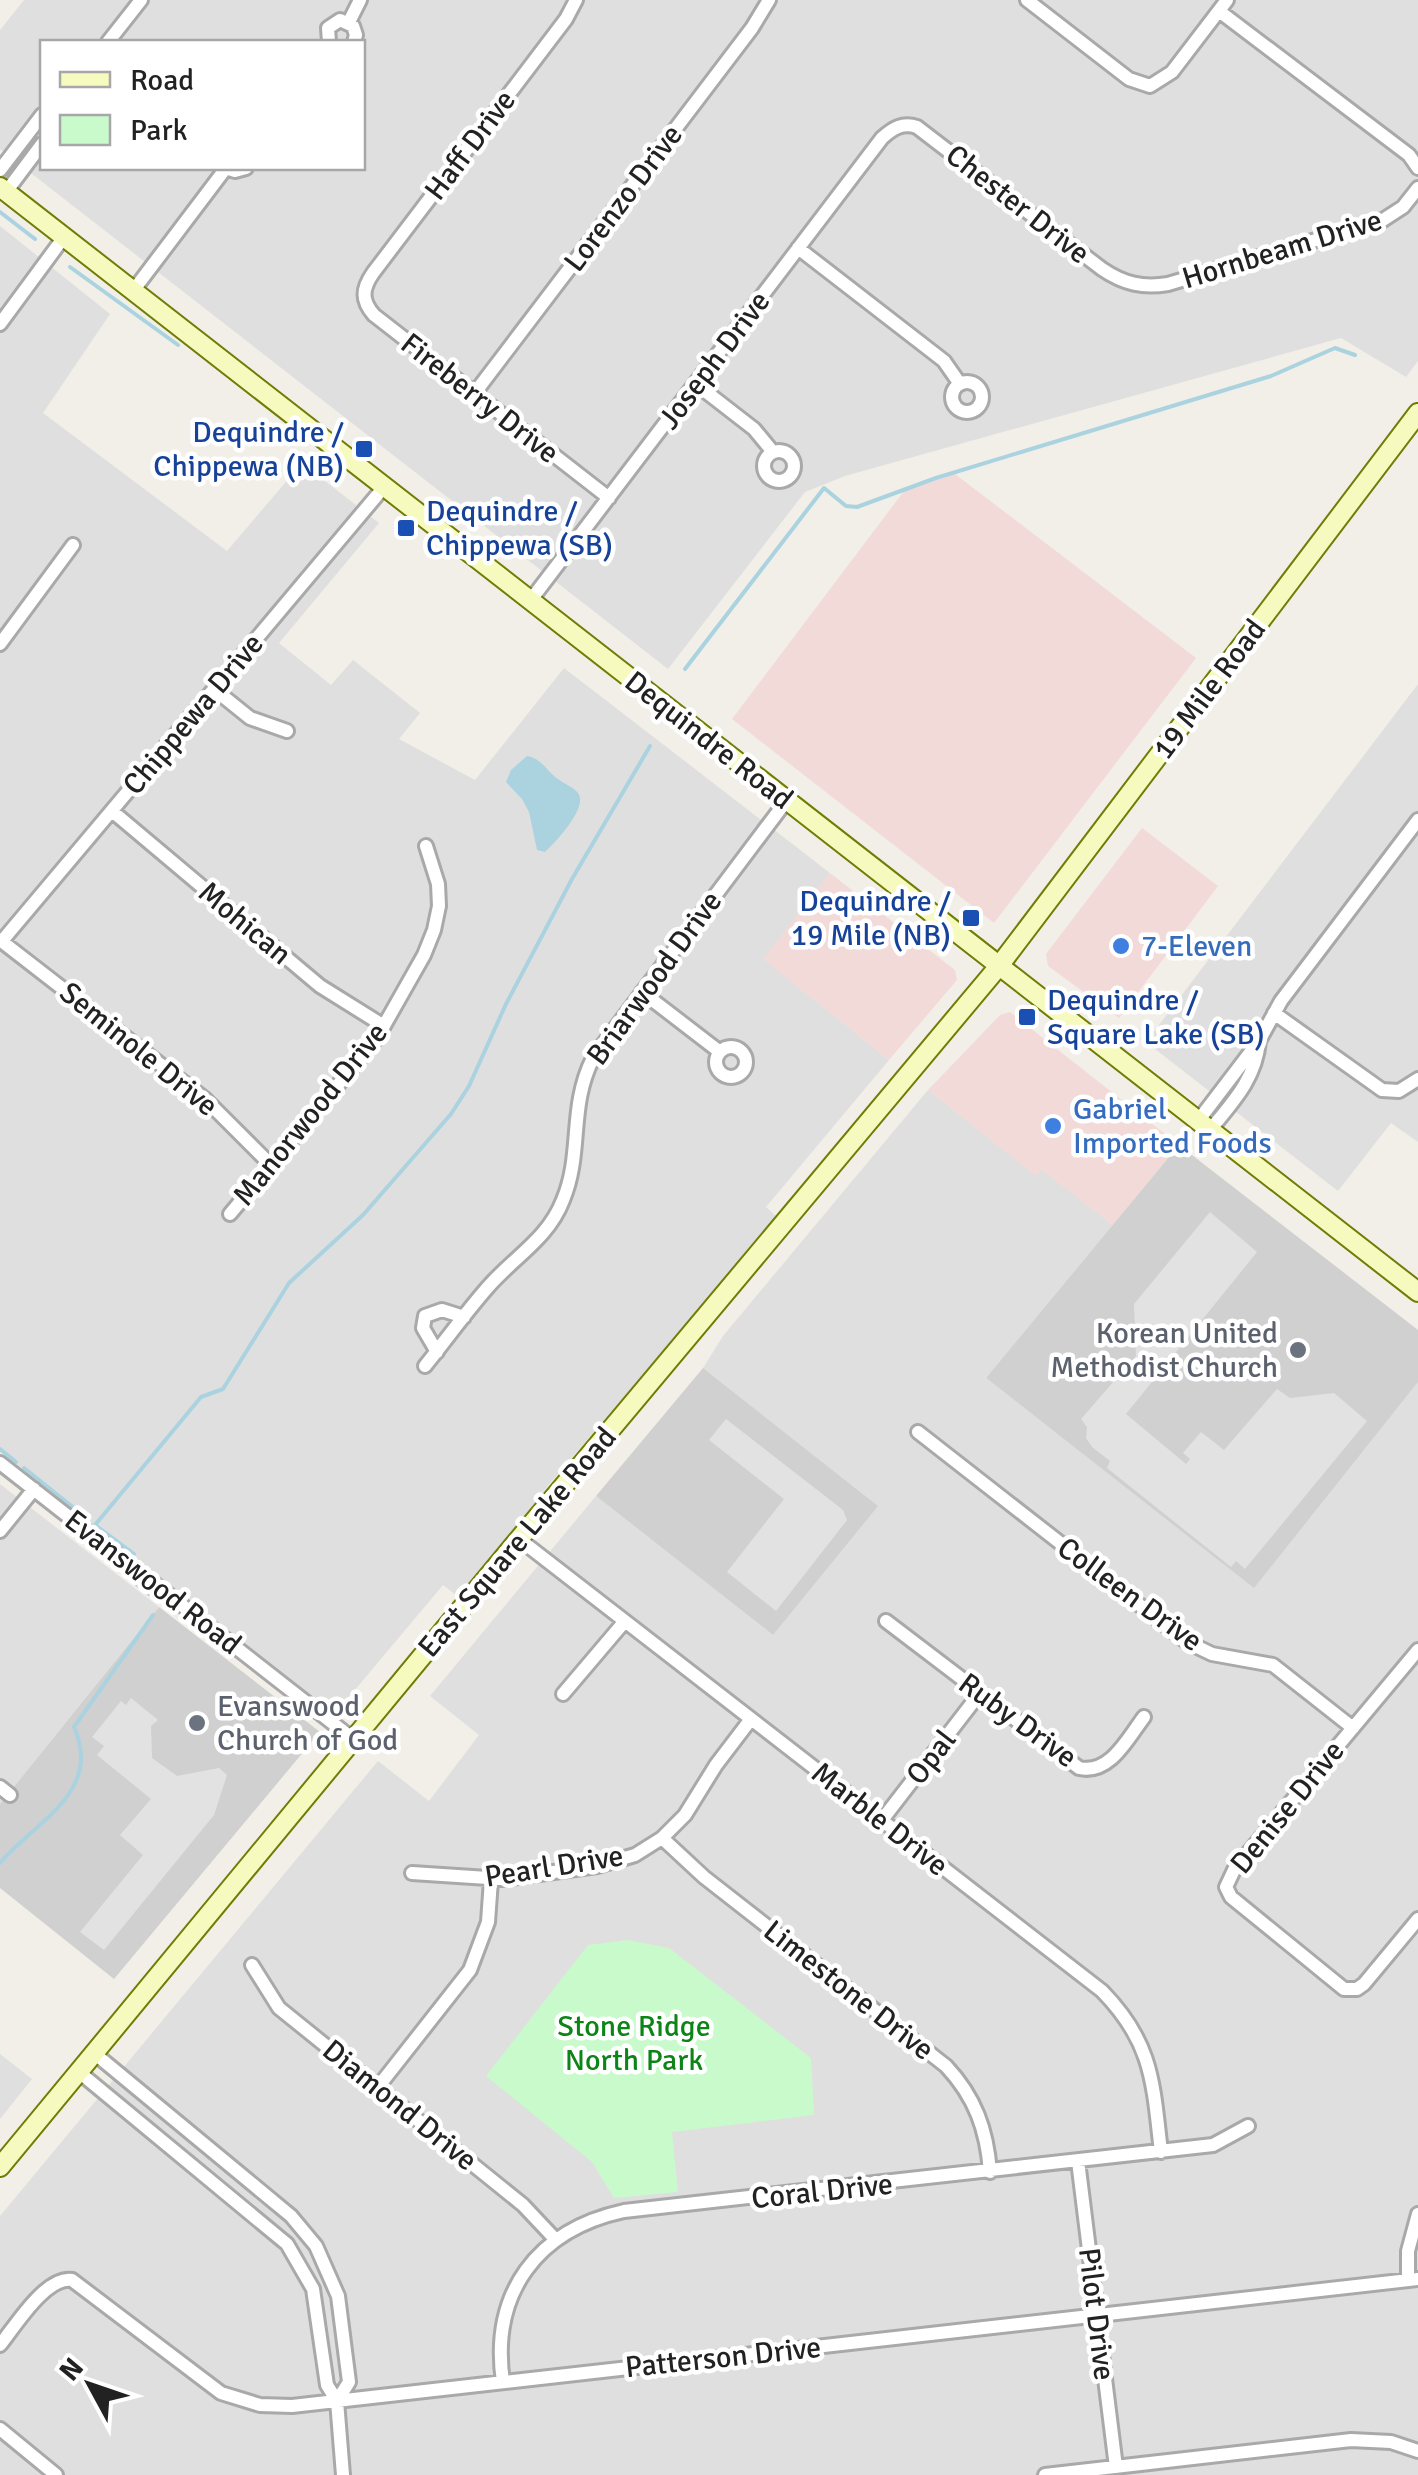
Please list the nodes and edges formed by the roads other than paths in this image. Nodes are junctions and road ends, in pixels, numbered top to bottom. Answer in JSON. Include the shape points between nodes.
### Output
{"nodes":[{"id":1,"x":141,"y":0,"type":"edge"},
{"id":2,"x":360,"y":0,"type":"edge"},
{"id":3,"x":576,"y":0,"type":"edge"},
{"id":4,"x":769,"y":0,"type":"edge"},
{"id":5,"x":1031,"y":1,"type":"edge"},
{"id":6,"x":1223,"y":5,"type":"edge"},
{"id":7,"x":349,"y":22,"type":"junction"},
{"id":8,"x":110,"y":40,"type":"edge"},
{"id":9,"x":328,"y":40,"type":"edge"},
{"id":10,"x":354,"y":40,"type":"edge"},
{"id":11,"x":40,"y":118,"type":"edge"},
{"id":12,"x":902,"y":125,"type":"joint"},
{"id":13,"x":40,"y":146,"type":"edge"},
{"id":14,"x":1418,"y":168,"type":"edge"},
{"id":15,"x":0,"y":170,"type":"edge"},
{"id":16,"x":224,"y":170,"type":"edge"},
{"id":17,"x":1418,"y":188,"type":"edge"},
{"id":18,"x":3,"y":190,"type":"edge"},
{"id":19,"x":64,"y":237,"type":"junction"},
{"id":20,"x":798,"y":248,"type":"junction"},
{"id":21,"x":1134,"y":285,"type":"joint"},
{"id":22,"x":364,"y":290,"type":"joint"},
{"id":23,"x":133,"y":291,"type":"junction"},
{"id":24,"x":0,"y":324,"type":"edge"},
{"id":25,"x":696,"y":384,"type":"junction"},
{"id":26,"x":960,"y":384,"type":"dead end"},
{"id":27,"x":474,"y":394,"type":"junction"},
{"id":28,"x":1418,"y":413,"type":"edge"},
{"id":29,"x":773,"y":452,"type":"dead end"},
{"id":30,"x":384,"y":487,"type":"junction"},
{"id":31,"x":609,"y":498,"type":"junction"},
{"id":32,"x":72,"y":544,"type":"dead end"},
{"id":33,"x":530,"y":601,"type":"junction"},
{"id":34,"x":0,"y":644,"type":"edge"},
{"id":35,"x":214,"y":689,"type":"junction"},
{"id":36,"x":287,"y":730,"type":"dead end"},
{"id":37,"x":787,"y":800,"type":"junction"},
{"id":38,"x":112,"y":810,"type":"junction"},
{"id":39,"x":1418,"y":820,"type":"edge"},
{"id":40,"x":426,"y":846,"type":"dead end"},
{"id":41,"x":1,"y":940,"type":"edge"},
{"id":42,"x":1000,"y":966,"type":"junction"},
{"id":43,"x":642,"y":992,"type":"junction"},
{"id":44,"x":1274,"y":1013,"type":"junction"},
{"id":45,"x":384,"y":1026,"type":"junction"},
{"id":46,"x":720,"y":1052,"type":"dead end"},
{"id":47,"x":1418,"y":1079,"type":"edge"},
{"id":48,"x":1204,"y":1125,"type":"junction"},
{"id":49,"x":272,"y":1165,"type":"junction"},
{"id":50,"x":230,"y":1214,"type":"dead end"},
{"id":51,"x":1418,"y":1292,"type":"edge"},
{"id":52,"x":464,"y":1318,"type":"junction"},
{"id":53,"x":437,"y":1352,"type":"junction"},
{"id":54,"x":426,"y":1366,"type":"dead end"},
{"id":55,"x":918,"y":1432,"type":"dead end"},
{"id":56,"x":0,"y":1463,"type":"edge"},
{"id":57,"x":34,"y":1489,"type":"junction"},
{"id":58,"x":0,"y":1530,"type":"edge"},
{"id":59,"x":519,"y":1538,"type":"junction"},
{"id":60,"x":625,"y":1621,"type":"junction"},
{"id":61,"x":886,"y":1621,"type":"dead end"},
{"id":62,"x":1418,"y":1650,"type":"edge"},
{"id":63,"x":980,"y":1693,"type":"junction"},
{"id":64,"x":564,"y":1694,"type":"dead end"},
{"id":65,"x":1144,"y":1717,"type":"dead end"},
{"id":66,"x":751,"y":1719,"type":"junction"},
{"id":67,"x":1353,"y":1728,"type":"junction"},
{"id":68,"x":353,"y":1739,"type":"junction"},
{"id":69,"x":882,"y":1820,"type":"junction"},
{"id":70,"x":662,"y":1838,"type":"junction"},
{"id":71,"x":412,"y":1873,"type":"dead end"},
{"id":72,"x":491,"y":1880,"type":"junction"},
{"id":73,"x":1418,"y":1918,"type":"edge"},
{"id":74,"x":252,"y":1965,"type":"dead end"},
{"id":75,"x":94,"y":2053,"type":"junction"},
{"id":76,"x":79,"y":2072,"type":"junction"},
{"id":77,"x":378,"y":2087,"type":"junction"},
{"id":78,"x":1248,"y":2126,"type":"dead end"},
{"id":79,"x":213,"y":2152,"type":"junction"},
{"id":80,"x":1161,"y":2152,"type":"junction"},
{"id":81,"x":1078,"y":2162,"type":"junction"},
{"id":82,"x":0,"y":2168,"type":"edge"},
{"id":83,"x":199,"y":2170,"type":"junction"},
{"id":84,"x":990,"y":2172,"type":"junction"},
{"id":85,"x":1418,"y":2214,"type":"edge"},
{"id":86,"x":555,"y":2240,"type":"junction"},
{"id":87,"x":316,"y":2246,"type":"junction"},
{"id":88,"x":298,"y":2259,"type":"junction"},
{"id":89,"x":1413,"y":2279,"type":"edge"},
{"id":90,"x":1098,"y":2314,"type":"junction"},
{"id":91,"x":0,"y":2345,"type":"edge"},
{"id":92,"x":503,"y":2382,"type":"junction"},
{"id":93,"x":337,"y":2401,"type":"junction"},
{"id":94,"x":0,"y":2429,"type":"edge"},
{"id":95,"x":1418,"y":2451,"type":"edge"},
{"id":96,"x":1116,"y":2467,"type":"junction"},
{"id":97,"x":56,"y":2475,"type":"edge"},
{"id":98,"x":344,"y":2475,"type":"edge"},
{"id":99,"x":1045,"y":2475,"type":"edge"}],
"edges":[{"from":1,"to":8,"type":"street"},
{"from":2,"to":7,"type":"street"},
{"from":3,"to":22,"type":"street","name":"Haff Drive"},
{"from":4,"to":27,"type":"street","name":"Lorenzo Drive"},
{"from":5,"to":6,"type":"street","via":[[1128,79],[1150,86],[1172,72]]},
{"from":6,"to":14,"type":"street"},
{"from":7,"to":9,"type":"street","via":[[331,24]]},
{"from":7,"to":10,"type":"street"},
{"from":11,"to":15,"type":"street"},
{"from":12,"to":20,"type":"street","name":"Joseph Drive","via":[[882,138]]},
{"from":12,"to":21,"type":"street","name":"Chester Drive","via":[[923,131],[1102,269]]},
{"from":13,"to":18,"type":"street"},
{"from":16,"to":23,"type":"street"},
{"from":17,"to":21,"type":"street","name":"Hornbeam Drive","via":[[1393,214],[1369,224],[1168,284]]},
{"from":18,"to":19,"type":"main road","name":"Dequindre Road"},
{"from":19,"to":23,"type":"main road","name":"Dequindre Road"},
{"from":19,"to":24,"type":"street"},
{"from":20,"to":25,"type":"street","name":"Joseph Drive"},
{"from":20,"to":26,"type":"street","via":[[944,361]]},
{"from":22,"to":27,"type":"street","name":"Fireberry Drive","via":[[374,315]]},
{"from":23,"to":30,"type":"main road","name":"Dequindre Road"},
{"from":25,"to":29,"type":"street"},
{"from":25,"to":31,"type":"street","name":"Joseph Drive"},
{"from":27,"to":31,"type":"street","name":"Fireberry Drive"},
{"from":28,"to":42,"type":"main road","name":"19 Mile Road"},
{"from":30,"to":33,"type":"main road","name":"Dequindre Road"},
{"from":30,"to":35,"type":"street","name":"Chippewa Drive"},
{"from":31,"to":33,"type":"street","name":"Joseph Drive"},
{"from":32,"to":34,"type":"street"},
{"from":33,"to":37,"type":"main road","name":"Dequindre Road"},
{"from":35,"to":36,"type":"street","via":[[250,718]]},
{"from":35,"to":38,"type":"street","name":"Chippewa Drive"},
{"from":37,"to":42,"type":"main road","name":"Dequindre Road"},
{"from":37,"to":43,"type":"street","name":"Briarwood Drive"},
{"from":38,"to":41,"type":"street","name":"Chippewa Drive"},
{"from":38,"to":45,"type":"street","name":"Mohican","via":[[320,986]]},
{"from":39,"to":44,"type":"street"},
{"from":40,"to":45,"type":"street","name":"Manorwood Drive","via":[[438,884],[436,921]]},
{"from":41,"to":49,"type":"street","name":"Seminole Drive","via":[[205,1099]]},
{"from":42,"to":48,"type":"main road","name":"Dequindre Road"},
{"from":42,"to":59,"type":"main road","name":"East Square Lake Road"},
{"from":43,"to":46,"type":"street"},
{"from":43,"to":52,"type":"street","name":"Briarwood Drive","via":[[585,1074],[569,1184],[556,1216]]},
{"from":44,"to":47,"type":"street","via":[[1382,1090],[1399,1092]]},
{"from":44,"to":48,"type":"street","via":[[1251,1076]]},
{"from":45,"to":49,"type":"street","name":"Manorwood Drive"},
{"from":48,"to":51,"type":"main road","name":"Dequindre Road"},
{"from":49,"to":50,"type":"street","name":"Manorwood Drive"},
{"from":52,"to":53,"type":"street","name":"Briarwood Drive"},
{"from":52,"to":53,"type":"street","via":[[442,1310],[425,1316]]},
{"from":53,"to":54,"type":"street","name":"Briarwood Drive"},
{"from":55,"to":67,"type":"street","name":"Colleen Drive","via":[[1186,1642],[1212,1654],[1274,1664]]},
{"from":56,"to":57,"type":"street","name":"Evanswood Road"},
{"from":57,"to":58,"type":"street"},
{"from":57,"to":68,"type":"street","name":"Evanswood Road"},
{"from":59,"to":60,"type":"street","name":"Marble Drive"},
{"from":59,"to":68,"type":"main road","name":"East Square Lake Road"},
{"from":60,"to":64,"type":"street"},
{"from":60,"to":66,"type":"street","name":"Marble Drive"},
{"from":61,"to":63,"type":"street","name":"Ruby Drive"},
{"from":62,"to":67,"type":"street","name":"Denise Drive"},
{"from":63,"to":65,"type":"street","name":"Ruby Drive","via":[[1088,1770],[1106,1763]]},
{"from":63,"to":69,"type":"street","name":"Opal"},
{"from":66,"to":69,"type":"street","name":"Marble Drive"},
{"from":66,"to":70,"type":"street","name":"Pearl Drive","via":[[690,1810]]},
{"from":67,"to":73,"type":"street","name":"Denise Drive","via":[[1226,1887],[1350,1990],[1364,1984]]},
{"from":68,"to":75,"type":"main road","name":"East Square Lake Road"},
{"from":69,"to":80,"type":"street","name":"Marble Drive","via":[[1077,1971],[1129,2020],[1151,2076]]},
{"from":70,"to":72,"type":"street","name":"Pearl Drive","via":[[614,1862]]},
{"from":70,"to":84,"type":"street","name":"Limestone Drive","via":[[946,2066],[979,2116]]},
{"from":71,"to":72,"type":"street","name":"Pearl Drive"},
{"from":72,"to":77,"type":"street","via":[[488,1922],[475,1962]]},
{"from":74,"to":77,"type":"street","name":"Diamond Drive","via":[[280,2008]]},
{"from":75,"to":76,"type":"main road","name":"East Square Lake Road"},
{"from":75,"to":79,"type":"street"},
{"from":76,"to":82,"type":"main road","name":"East Square Lake Road"},
{"from":76,"to":83,"type":"street"},
{"from":77,"to":86,"type":"street","name":"Diamond Drive","via":[[523,2205]]},
{"from":78,"to":80,"type":"street","name":"Coral Drive","via":[[1212,2145]]},
{"from":79,"to":83,"type":"street"},
{"from":79,"to":87,"type":"street","via":[[291,2216]]},
{"from":80,"to":81,"type":"street","name":"Coral Drive"},
{"from":81,"to":84,"type":"street","name":"Coral Drive"},
{"from":81,"to":90,"type":"street","name":"Pilot Drive"},
{"from":83,"to":88,"type":"street"},
{"from":84,"to":86,"type":"street","name":"Coral Drive","via":[[624,2211],[582,2223]]},
{"from":85,"to":89,"type":"street","via":[[1408,2251]]},
{"from":86,"to":92,"type":"street","name":"Coral Drive","via":[[531,2264],[510,2302],[500,2346]]},
{"from":87,"to":88,"type":"street"},
{"from":87,"to":93,"type":"street","via":[[334,2281],[344,2331],[349,2382]]},
{"from":88,"to":93,"type":"street","via":[[313,2289],[327,2385]]},
{"from":89,"to":90,"type":"street","name":"Patterson Drive"},
{"from":90,"to":92,"type":"street","name":"Patterson Drive"},
{"from":90,"to":96,"type":"street","name":"Pilot Drive"},
{"from":91,"to":93,"type":"street","name":"Patterson Drive","via":[[48,2286],[67,2279],[221,2392],[277,2407]]},
{"from":92,"to":93,"type":"street","name":"Patterson Drive"},
{"from":93,"to":98,"type":"street"},
{"from":94,"to":97,"type":"street"},
{"from":95,"to":96,"type":"street","via":[[1351,2440]]},
{"from":96,"to":99,"type":"street"}]}
